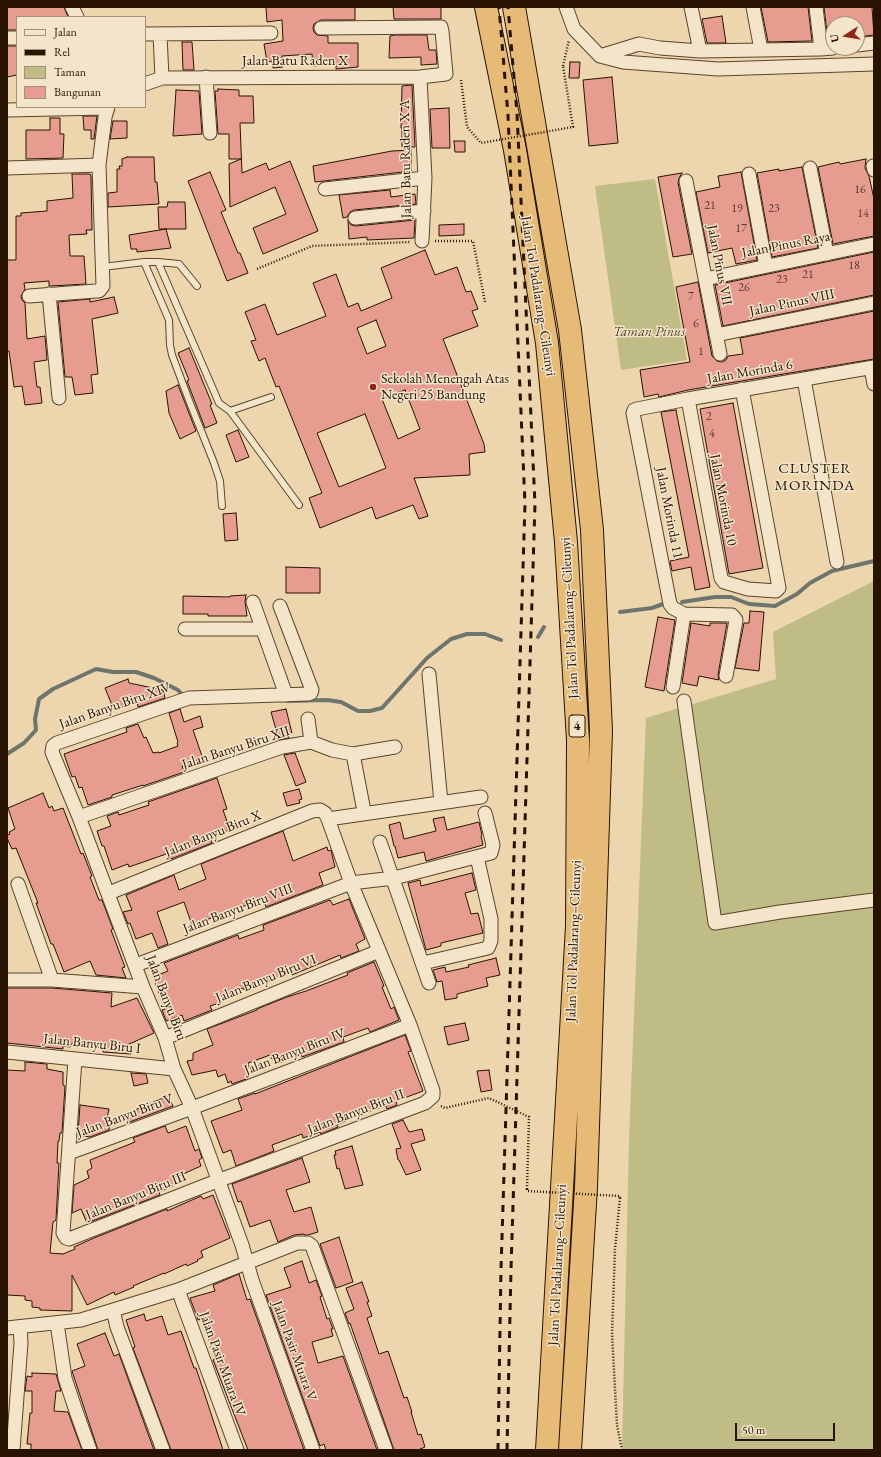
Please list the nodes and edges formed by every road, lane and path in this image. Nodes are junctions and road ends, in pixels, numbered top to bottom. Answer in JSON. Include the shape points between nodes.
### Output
{"nodes":[{"id":1,"x":72,"y":7,"type":"edge"},
{"id":2,"x":486,"y":7,"type":"edge"},
{"id":3,"x":514,"y":7,"type":"edge"},
{"id":4,"x":566,"y":7,"type":"edge"},
{"id":5,"x":691,"y":7,"type":"edge"},
{"id":6,"x":753,"y":7,"type":"edge"},
{"id":7,"x":816,"y":7,"type":"edge"},
{"id":8,"x":76,"y":16,"type":"edge"},
{"id":9,"x":321,"y":28,"type":"dead end"},
{"id":10,"x":574,"y":29,"type":"junction"},
{"id":11,"x":271,"y":33,"type":"dead end"},
{"id":12,"x":146,"y":34,"type":"edge"},
{"id":13,"x":160,"y":34,"type":"junction"},
{"id":14,"x":825,"y":41,"type":"edge"},
{"id":15,"x":825,"y":48,"type":"edge"},
{"id":16,"x":761,"y":50,"type":"junction"},
{"id":17,"x":700,"y":51,"type":"junction"},
{"id":18,"x":600,"y":56,"type":"junction"},
{"id":19,"x":874,"y":64,"type":"edge"},
{"id":20,"x":206,"y":77,"type":"junction"},
{"id":21,"x":420,"y":77,"type":"junction"},
{"id":22,"x":162,"y":78,"type":"junction"},
{"id":23,"x":461,"y":80,"type":"dead end"},
{"id":24,"x":146,"y":84,"type":"edge"},
{"id":25,"x":107,"y":108,"type":"edge"},
{"id":26,"x":7,"y":110,"type":"edge"},
{"id":27,"x":210,"y":133,"type":"dead end"},
{"id":28,"x":99,"y":165,"type":"junction"},
{"id":29,"x":7,"y":168,"type":"edge"},
{"id":30,"x":810,"y":168,"type":"dead end"},
{"id":31,"x":749,"y":174,"type":"dead end"},
{"id":32,"x":425,"y":178,"type":"junction"},
{"id":33,"x":686,"y":182,"type":"dead end"},
{"id":34,"x":325,"y":189,"type":"dead end"},
{"id":35,"x":424,"y":211,"type":"junction"},
{"id":36,"x":355,"y":218,"type":"dead end"},
{"id":37,"x":422,"y":241,"type":"junction"},
{"id":38,"x":874,"y":244,"type":"edge"},
{"id":39,"x":827,"y":254,"type":"junction"},
{"id":40,"x":144,"y":262,"type":"junction"},
{"id":41,"x":158,"y":262,"type":"junction"},
{"id":42,"x":766,"y":266,"type":"junction"},
{"id":43,"x":102,"y":267,"type":"junction"},
{"id":44,"x":256,"y":269,"type":"dead end"},
{"id":45,"x":705,"y":279,"type":"junction"},
{"id":46,"x":197,"y":286,"type":"dead end"},
{"id":47,"x":49,"y":294,"type":"junction"},
{"id":48,"x":29,"y":296,"type":"dead end"},
{"id":49,"x":485,"y":302,"type":"dead end"},
{"id":50,"x":874,"y":303,"type":"edge"},
{"id":51,"x":716,"y":335,"type":"junction"},
{"id":52,"x":720,"y":354,"type":"dead end"},
{"id":53,"x":872,"y":367,"type":"edge"},
{"id":54,"x":804,"y":379,"type":"junction"},
{"id":55,"x":874,"y":384,"type":"edge"},
{"id":56,"x":742,"y":389,"type":"junction"},
{"id":57,"x":271,"y":397,"type":"dead end"},
{"id":58,"x":59,"y":398,"type":"dead end"},
{"id":59,"x":688,"y":399,"type":"junction"},
{"id":60,"x":634,"y":410,"type":"joint"},
{"id":61,"x":230,"y":411,"type":"junction"},
{"id":62,"x":299,"y":505,"type":"dead end"},
{"id":63,"x":222,"y":506,"type":"dead end"},
{"id":64,"x":836,"y":562,"type":"dead end"},
{"id":65,"x":253,"y":602,"type":"dead end"},
{"id":66,"x":280,"y":606,"type":"dead end"},
{"id":67,"x":684,"y":614,"type":"junction"},
{"id":68,"x":185,"y":628,"type":"dead end"},
{"id":69,"x":262,"y":629,"type":"junction"},
{"id":70,"x":429,"y":674,"type":"dead end"},
{"id":71,"x":726,"y":676,"type":"dead end"},
{"id":72,"x":673,"y":687,"type":"dead end"},
{"id":73,"x":286,"y":695,"type":"junction"},
{"id":74,"x":684,"y":701,"type":"dead end"},
{"id":75,"x":308,"y":719,"type":"dead end"},
{"id":76,"x":311,"y":742,"type":"junction"},
{"id":77,"x":53,"y":746,"type":"joint"},
{"id":78,"x":395,"y":747,"type":"dead end"},
{"id":79,"x":353,"y":754,"type":"junction"},
{"id":80,"x":481,"y":797,"type":"dead end"},
{"id":81,"x":441,"y":803,"type":"junction"},
{"id":82,"x":363,"y":806,"type":"dead end"},
{"id":83,"x":485,"y":813,"type":"dead end"},
{"id":84,"x":79,"y":818,"type":"junction"},
{"id":85,"x":328,"y":819,"type":"junction"},
{"id":86,"x":380,"y":842,"type":"dead end"},
{"id":87,"x":477,"y":857,"type":"junction"},
{"id":88,"x":394,"y":878,"type":"junction"},
{"id":89,"x":351,"y":883,"type":"junction"},
{"id":90,"x":18,"y":884,"type":"dead end"},
{"id":91,"x":109,"y":894,"type":"junction"},
{"id":92,"x":874,"y":900,"type":"edge"},
{"id":93,"x":379,"y":951,"type":"junction"},
{"id":94,"x":423,"y":963,"type":"junction"},
{"id":95,"x":136,"y":965,"type":"junction"},
{"id":96,"x":7,"y":980,"type":"edge"},
{"id":97,"x":52,"y":980,"type":"junction"},
{"id":98,"x":429,"y":983,"type":"dead end"},
{"id":99,"x":143,"y":987,"type":"junction"},
{"id":100,"x":410,"y":1025,"type":"junction"},
{"id":101,"x":165,"y":1038,"type":"junction"},
{"id":102,"x":7,"y":1052,"type":"edge"},
{"id":103,"x":75,"y":1059,"type":"junction"},
{"id":104,"x":174,"y":1069,"type":"junction"},
{"id":105,"x":429,"y":1100,"type":"junction"},
{"id":106,"x":192,"y":1108,"type":"junction"},
{"id":107,"x":69,"y":1153,"type":"junction"},
{"id":108,"x":219,"y":1181,"type":"junction"},
{"id":109,"x":246,"y":1263,"type":"junction"},
{"id":110,"x":178,"y":1290,"type":"junction"},
{"id":111,"x":113,"y":1310,"type":"junction"},
{"id":112,"x":57,"y":1323,"type":"junction"},
{"id":113,"x":20,"y":1327,"type":"junction"},
{"id":114,"x":7,"y":1328,"type":"edge"},
{"id":115,"x":13,"y":1450,"type":"edge"},
{"id":116,"x":90,"y":1450,"type":"edge"},
{"id":117,"x":163,"y":1450,"type":"edge"},
{"id":118,"x":237,"y":1450,"type":"edge"},
{"id":119,"x":313,"y":1450,"type":"edge"},
{"id":120,"x":386,"y":1450,"type":"edge"},
{"id":121,"x":547,"y":1450,"type":"edge"},
{"id":122,"x":570,"y":1450,"type":"edge"},
{"id":123,"x":622,"y":1450,"type":"edge"}],
"edges":[{"from":1,"to":8,"type":"street"},
{"from":2,"to":121,"type":"highway","name":"Jalan Tol Padalarang–Cileunyi","number":"4","via":[[515,150],[547,343],[566,542],[578,740],[577,926]]},
{"from":3,"to":122,"type":"highway","name":"Jalan Tol Padalarang–Cileunyi","number":"4","via":[[570,330],[592,530],[601,731],[586,1186]]},
{"from":4,"to":10,"type":"street"},
{"from":5,"to":17,"type":"street"},
{"from":6,"to":16,"type":"street"},
{"from":7,"to":14,"type":"street"},
{"from":9,"to":21,"type":"street","name":"Jalan Batu Raden X","via":[[441,27],[446,74]]},
{"from":10,"to":18,"type":"street"},
{"from":10,"to":23,"type":"path","bridge":true,"via":[[567,45],[563,66],[573,127],[481,143],[467,127]]},
{"from":11,"to":13,"type":"street"},
{"from":12,"to":13,"type":"street"},
{"from":13,"to":22,"type":"street"},
{"from":15,"to":16,"type":"street"},
{"from":16,"to":17,"type":"street"},
{"from":17,"to":18,"type":"street","via":[[640,44]]},
{"from":18,"to":19,"type":"street","via":[[624,62],[718,69]]},
{"from":20,"to":21,"type":"street","name":"Jalan Batu Raden X"},
{"from":20,"to":22,"type":"street","name":"Jalan Batu Raden X"},
{"from":20,"to":27,"type":"street"},
{"from":21,"to":32,"type":"street","name":"Jalan Batu Raden X A"},
{"from":22,"to":24,"type":"street","name":"Jalan Batu Raden X"},
{"from":25,"to":26,"type":"street"},
{"from":25,"to":28,"type":"street"},
{"from":28,"to":29,"type":"street"},
{"from":28,"to":43,"type":"street"},
{"from":30,"to":39,"type":"street"},
{"from":31,"to":42,"type":"street"},
{"from":32,"to":34,"type":"street"},
{"from":32,"to":35,"type":"street","name":"Jalan Batu Raden X A"},
{"from":33,"to":45,"type":"street","name":"Jalan Pinus VII"},
{"from":35,"to":36,"type":"street"},
{"from":35,"to":37,"type":"street","name":"Jalan Batu Raden X A"},
{"from":37,"to":44,"type":"path","via":[[312,246]]},
{"from":37,"to":49,"type":"path","via":[[473,242]]},
{"from":38,"to":39,"type":"street","name":"Jalan Pinus Raya"},
{"from":39,"to":42,"type":"street","name":"Jalan Pinus Raya"},
{"from":40,"to":41,"type":"lane"},
{"from":40,"to":43,"type":"lane"},
{"from":40,"to":63,"type":"lane","via":[[169,320],[172,354],[220,481]]},
{"from":41,"to":46,"type":"lane","via":[[179,264]]},
{"from":41,"to":61,"type":"lane","via":[[220,403]]},
{"from":42,"to":45,"type":"street","name":"Jalan Pinus Raya"},
{"from":43,"to":47,"type":"street","via":[[103,286],[99,291]]},
{"from":45,"to":51,"type":"street","name":"Jalan Pinus VII"},
{"from":47,"to":48,"type":"street"},
{"from":47,"to":58,"type":"street"},
{"from":50,"to":51,"type":"street","name":"Jalan Pinus VIII"},
{"from":51,"to":52,"type":"street","name":"Jalan Pinus VII"},
{"from":53,"to":54,"type":"street","name":"Jalan Morinda 6"},
{"from":53,"to":55,"type":"street"},
{"from":54,"to":56,"type":"street","name":"Jalan Morinda 6"},
{"from":54,"to":64,"type":"street"},
{"from":56,"to":59,"type":"street","name":"Jalan Morinda 6"},
{"from":56,"to":59,"type":"street","name":"Jalan Morinda 10","via":[[779,588],[776,590],[748,589],[724,582],[721,578]]},
{"from":57,"to":61,"type":"lane"},
{"from":59,"to":60,"type":"street","name":"Jalan Morinda 6"},
{"from":60,"to":67,"type":"street","name":"Jalan Morinda 11","via":[[670,604]]},
{"from":61,"to":62,"type":"lane"},
{"from":65,"to":69,"type":"street"},
{"from":66,"to":73,"type":"street","name":"Jalan Banyu Biru XIV","via":[[312,690],[308,694]]},
{"from":67,"to":71,"type":"street","via":[[734,617],[736,620]]},
{"from":67,"to":72,"type":"street"},
{"from":68,"to":69,"type":"street"},
{"from":69,"to":73,"type":"street"},
{"from":70,"to":81,"type":"street"},
{"from":73,"to":77,"type":"street","name":"Jalan Banyu Biru XIV","via":[[185,700]]},
{"from":74,"to":92,"type":"street","via":[[715,923]]},
{"from":75,"to":76,"type":"street"},
{"from":76,"to":79,"type":"street","name":"Jalan Banyu Biru XII"},
{"from":76,"to":84,"type":"street","name":"Jalan Banyu Biru XII","via":[[282,748]]},
{"from":77,"to":84,"type":"street","name":"Jalan Banyu Biru","via":[[53,756]]},
{"from":78,"to":79,"type":"street"},
{"from":79,"to":82,"type":"street"},
{"from":80,"to":81,"type":"street"},
{"from":81,"to":85,"type":"street"},
{"from":83,"to":87,"type":"street","name":"Jalan Banyu Biru VIII","via":[[493,845],[491,853]]},
{"from":84,"to":91,"type":"street","name":"Jalan Banyu Biru"},
{"from":85,"to":89,"type":"street"},
{"from":85,"to":91,"type":"street","name":"Jalan Banyu Biru X","via":[[320,810],[312,811]]},
{"from":86,"to":88,"type":"street"},
{"from":87,"to":88,"type":"street","name":"Jalan Banyu Biru VIII"},
{"from":87,"to":94,"type":"street","via":[[491,919],[491,941],[488,948]]},
{"from":88,"to":89,"type":"street","name":"Jalan Banyu Biru VIII"},
{"from":88,"to":94,"type":"street"},
{"from":89,"to":93,"type":"street"},
{"from":89,"to":95,"type":"street","name":"Jalan Banyu Biru VIII"},
{"from":90,"to":97,"type":"street"},
{"from":91,"to":95,"type":"street","name":"Jalan Banyu Biru"},
{"from":93,"to":100,"type":"street"},
{"from":93,"to":101,"type":"street","name":"Jalan Banyu Biru VI"},
{"from":94,"to":98,"type":"street"},
{"from":95,"to":99,"type":"street","name":"Jalan Banyu Biru"},
{"from":96,"to":97,"type":"street"},
{"from":97,"to":99,"type":"street"},
{"from":99,"to":101,"type":"street","name":"Jalan Banyu Biru"},
{"from":100,"to":105,"type":"street","via":[[434,1091]]},
{"from":100,"to":106,"type":"street","name":"Jalan Banyu Biru IV"},
{"from":101,"to":104,"type":"street","name":"Jalan Banyu Biru"},
{"from":102,"to":103,"type":"street","name":"Jalan Banyu Biru I"},
{"from":103,"to":104,"type":"street","name":"Jalan Banyu Biru I"},
{"from":103,"to":107,"type":"street"},
{"from":104,"to":106,"type":"street","name":"Jalan Banyu Biru"},
{"from":105,"to":108,"type":"street","name":"Jalan Banyu Biru II"},
{"from":105,"to":123,"type":"path","bridge":true,"via":[[445,1108],[489,1098],[529,1117],[527,1191],[620,1196],[612,1334],[617,1425]]},
{"from":106,"to":107,"type":"street","name":"Jalan Banyu Biru V"},
{"from":106,"to":108,"type":"street","name":"Jalan Banyu Biru"},
{"from":107,"to":108,"type":"street","name":"Jalan Banyu Biru III","via":[[63,1233],[66,1238],[73,1238]]},
{"from":108,"to":109,"type":"street","name":"Jalan Banyu Biru","via":[[242,1244]]},
{"from":109,"to":110,"type":"street"},
{"from":109,"to":119,"type":"street","name":"Jalan Pasir Muara V"},
{"from":109,"to":120,"type":"street","via":[[297,1243],[312,1246]]},
{"from":110,"to":111,"type":"street"},
{"from":110,"to":118,"type":"street","name":"Jalan Pasir Muara IV"},
{"from":111,"to":112,"type":"street","via":[[81,1320]]},
{"from":111,"to":117,"type":"street"},
{"from":112,"to":113,"type":"street"},
{"from":112,"to":116,"type":"street","via":[[65,1378]]},
{"from":113,"to":114,"type":"street"},
{"from":113,"to":115,"type":"street"}]}
